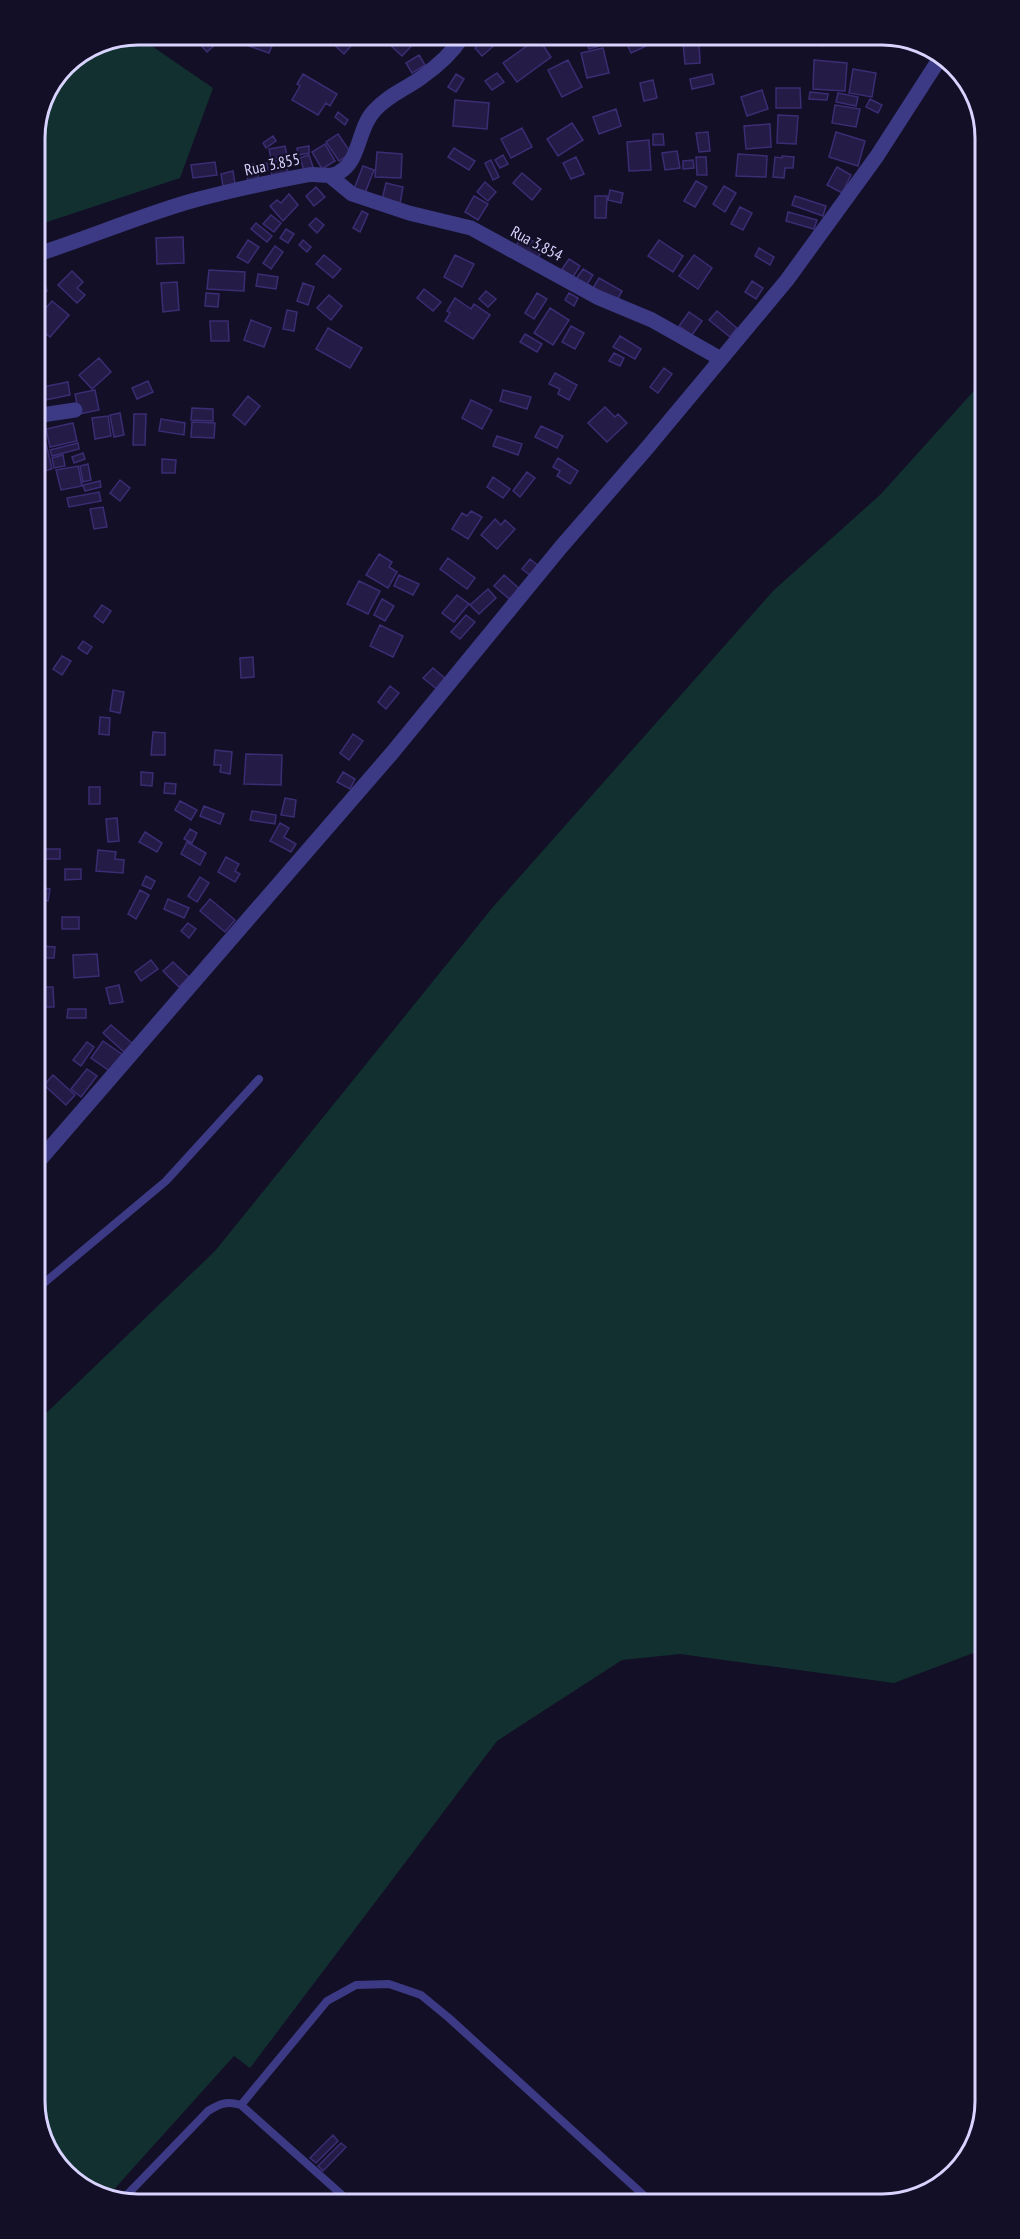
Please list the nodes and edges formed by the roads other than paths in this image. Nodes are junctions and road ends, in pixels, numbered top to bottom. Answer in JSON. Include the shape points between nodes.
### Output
{"nodes":[{"id":1,"x":457,"y":45,"type":"edge"},
{"id":2,"x":937,"y":63,"type":"edge"},
{"id":3,"x":330,"y":176,"type":"junction"},
{"id":4,"x":45,"y":252,"type":"edge"},
{"id":5,"x":722,"y":359,"type":"junction"},
{"id":6,"x":75,"y":410,"type":"dead end"},
{"id":7,"x":45,"y":414,"type":"edge"},
{"id":8,"x":259,"y":1079,"type":"dead end"},
{"id":9,"x":45,"y":1155,"type":"edge"},
{"id":10,"x":45,"y":1282,"type":"edge"},
{"id":11,"x":241,"y":2105,"type":"junction"},
{"id":12,"x":128,"y":2193,"type":"edge"},
{"id":13,"x":341,"y":2194,"type":"edge"},
{"id":14,"x":642,"y":2194,"type":"edge"}],
"edges":[{"from":1,"to":3,"type":"street","via":[[422,78],[385,98],[371,113],[350,163]]},
{"from":2,"to":5,"type":"street","via":[[814,244]]},
{"from":3,"to":4,"type":"street","name":"Rua 3.855","via":[[316,174],[194,200]]},
{"from":3,"to":5,"type":"street","name":"Rua 3.854","via":[[352,194],[471,228]]},
{"from":5,"to":9,"type":"street","via":[[561,546],[392,753]]},
{"from":6,"to":7,"type":"street"},
{"from":8,"to":10,"type":"lane","via":[[166,1181]]},
{"from":11,"to":12,"type":"lane","via":[[220,2103],[208,2111]]},
{"from":11,"to":13,"type":"lane"},
{"from":11,"to":14,"type":"lane","via":[[327,2001],[357,1985],[389,1984],[421,1995]]}]}
